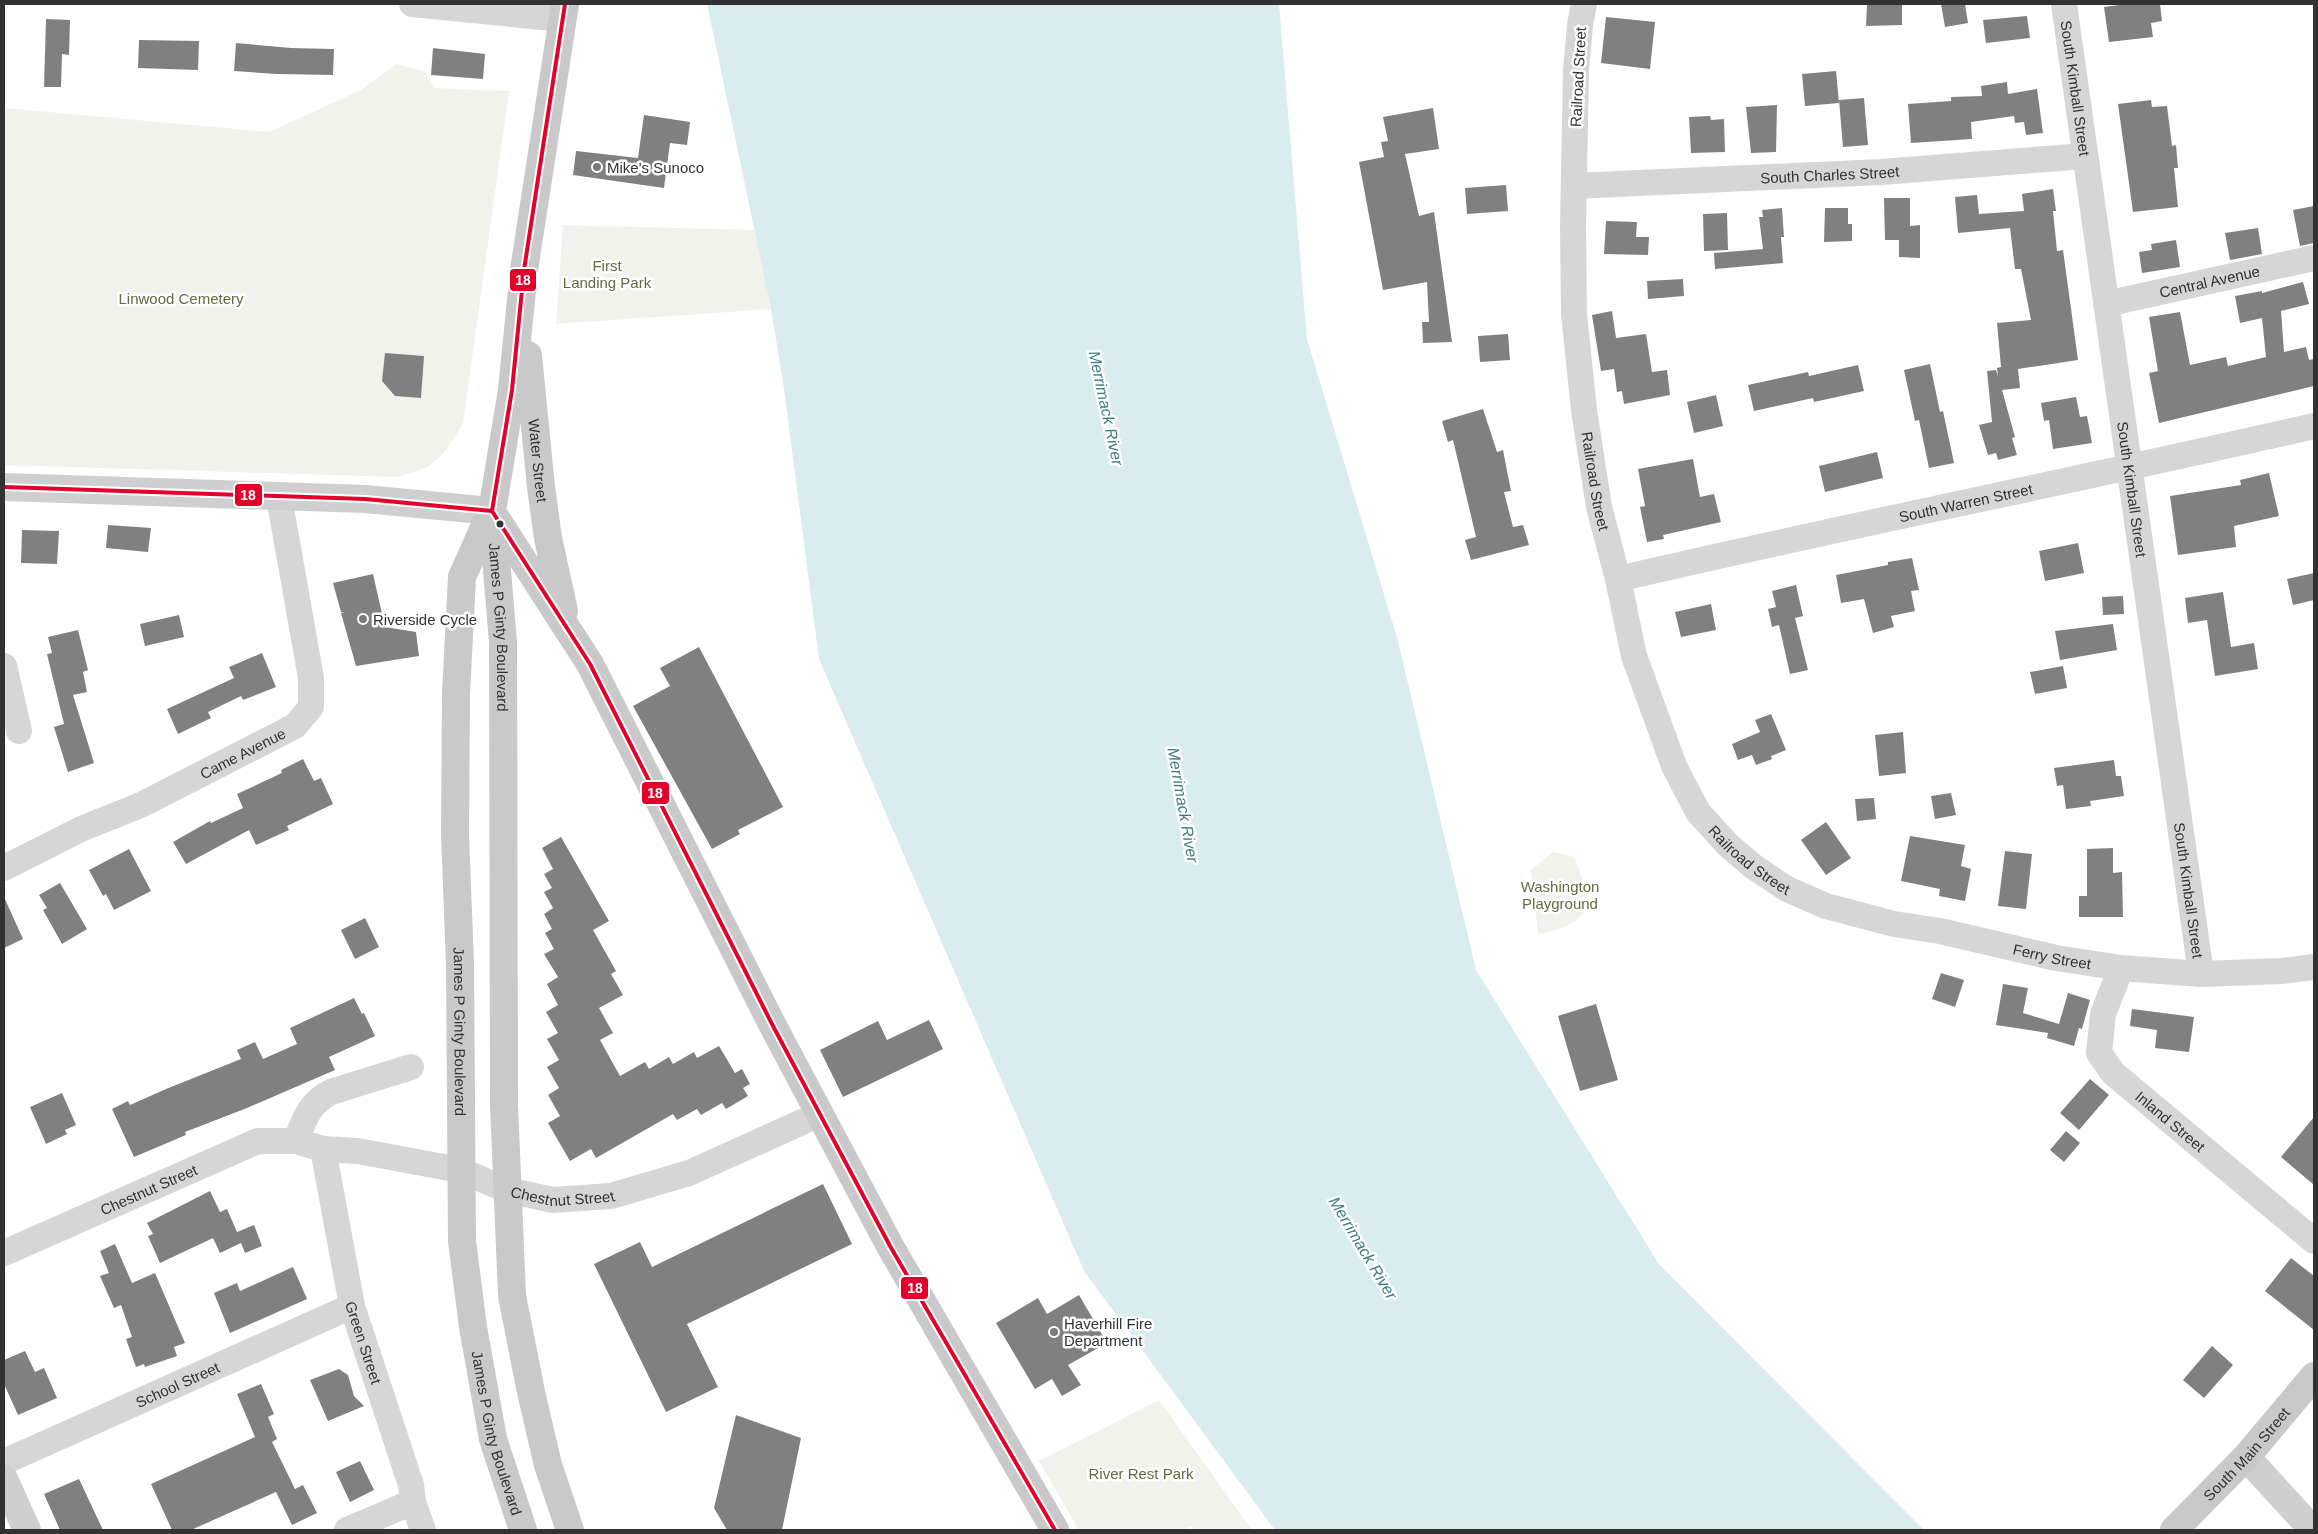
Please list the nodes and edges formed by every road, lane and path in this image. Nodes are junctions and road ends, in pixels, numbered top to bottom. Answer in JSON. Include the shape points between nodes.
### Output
{"nodes":[{"id":1,"x":412,"y":4,"type":"edge"},
{"id":2,"x":1584,"y":4,"type":"edge"},
{"id":3,"x":2064,"y":4,"type":"edge"},
{"id":4,"x":563,"y":12,"type":"edge"},
{"id":5,"x":2085,"y":156,"type":"junction"},
{"id":6,"x":1574,"y":186,"type":"junction"},
{"id":7,"x":2314,"y":258,"type":"edge"},
{"id":8,"x":523,"y":291,"type":"junction"},
{"id":9,"x":2106,"y":304,"type":"junction"},
{"id":10,"x":2314,"y":426,"type":"edge"},
{"id":11,"x":2129,"y":469,"type":"junction"},
{"id":12,"x":4,"y":487,"type":"edge"},
{"id":13,"x":279,"y":497,"type":"junction"},
{"id":14,"x":492,"y":511,"type":"junction"},
{"id":15,"x":1618,"y":579,"type":"junction"},
{"id":16,"x":568,"y":627,"type":"junction"},
{"id":17,"x":4,"y":666,"type":"edge"},
{"id":18,"x":19,"y":731,"type":"dead end"},
{"id":19,"x":4,"y":868,"type":"edge"},
{"id":20,"x":1797,"y":893,"type":"joint"},
{"id":21,"x":2314,"y":967,"type":"edge"},
{"id":22,"x":2121,"y":968,"type":"junction"},
{"id":23,"x":2201,"y":974,"type":"junction"},
{"id":24,"x":410,"y":1067,"type":"dead end"},
{"id":25,"x":820,"y":1114,"type":"junction"},
{"id":26,"x":296,"y":1141,"type":"junction"},
{"id":27,"x":323,"y":1149,"type":"junction"},
{"id":28,"x":460,"y":1170,"type":"junction"},
{"id":29,"x":507,"y":1190,"type":"junction"},
{"id":30,"x":2314,"y":1241,"type":"edge"},
{"id":31,"x":4,"y":1253,"type":"edge"},
{"id":32,"x":352,"y":1306,"type":"junction"},
{"id":33,"x":2314,"y":1376,"type":"edge"},
{"id":34,"x":2246,"y":1457,"type":"junction"},
{"id":35,"x":4,"y":1462,"type":"edge"},
{"id":36,"x":4,"y":1479,"type":"edge"},
{"id":37,"x":413,"y":1502,"type":"junction"},
{"id":38,"x":26,"y":1530,"type":"edge"},
{"id":39,"x":347,"y":1530,"type":"edge"},
{"id":40,"x":423,"y":1530,"type":"edge"},
{"id":41,"x":523,"y":1530,"type":"edge"},
{"id":42,"x":570,"y":1530,"type":"edge"},
{"id":43,"x":1055,"y":1530,"type":"edge"},
{"id":44,"x":2174,"y":1530,"type":"edge"},
{"id":45,"x":2313,"y":1530,"type":"edge"}],
"edges":[{"from":1,"to":4,"type":"street"},
{"from":2,"to":6,"type":"street","name":"Railroad Street","via":[[1576,70]]},
{"from":3,"to":5,"type":"street","name":"South Kimball Street"},
{"from":4,"to":8,"type":"main road","name":"Water Street"},
{"from":5,"to":6,"type":"street","name":"South Charles Street","via":[[1882,172]]},
{"from":5,"to":9,"type":"street","name":"South Kimball Street"},
{"from":6,"to":15,"type":"street","name":"Railroad Street","via":[[1574,314],[1584,410],[1599,507]]},
{"from":7,"to":9,"type":"street","name":"Central Avenue"},
{"from":8,"to":14,"type":"main road","name":"Water Street","via":[[512,390]]},
{"from":8,"to":16,"type":"main road","name":"Water Street","via":[[540,487]]},
{"from":9,"to":11,"type":"street","name":"South Kimball Street"},
{"from":10,"to":11,"type":"street","name":"South Warren Street"},
{"from":11,"to":15,"type":"street","name":"South Warren Street","via":[[1767,544]]},
{"from":11,"to":23,"type":"street","name":"South Kimball Street"},
{"from":12,"to":13,"type":"main road"},
{"from":13,"to":14,"type":"main road","via":[[365,499]]},
{"from":13,"to":19,"type":"street","name":"Came Avenue","via":[[311,678],[311,707],[295,726],[141,805],[80,830]]},
{"from":14,"to":16,"type":"main road","name":"Water Street"},
{"from":14,"to":28,"type":"main road","name":"James P Ginty Boulevard","via":[[462,577],[456,694]]},
{"from":14,"to":29,"type":"main road","name":"James P Ginty Boulevard","via":[[503,642]]},
{"from":15,"to":20,"type":"street","name":"Railroad Street","via":[[1634,656],[1674,766],[1698,812],[1729,846]]},
{"from":16,"to":25,"type":"main road","name":"Water Street","via":[[590,664]]},
{"from":17,"to":18,"type":"street"},
{"from":20,"to":22,"type":"street","name":"Ferry Street","via":[[1826,906],[1894,924],[1940,931],[2056,958]]},
{"from":21,"to":23,"type":"street","name":"Ferry Street"},
{"from":22,"to":23,"type":"street","name":"Ferry Street"},
{"from":22,"to":30,"type":"street","name":"Inland Street","via":[[2103,1014],[2098,1053],[2113,1073]]},
{"from":24,"to":26,"type":"street","via":[[320,1097],[307,1113]]},
{"from":25,"to":29,"type":"street","name":"Chestnut Street","via":[[689,1173],[611,1196],[552,1200]]},
{"from":25,"to":43,"type":"main road","name":"Water Street","via":[[890,1246]]},
{"from":26,"to":27,"type":"street","name":"Chestnut Street"},
{"from":26,"to":31,"type":"street","name":"Chestnut Street","via":[[258,1141]]},
{"from":27,"to":28,"type":"street","name":"Chestnut Street","via":[[358,1151]]},
{"from":27,"to":32,"type":"street","name":"Green Street"},
{"from":28,"to":29,"type":"street","name":"Chestnut Street"},
{"from":28,"to":41,"type":"main road","name":"James P Ginty Boulevard","via":[[462,1241],[478,1355],[493,1439]]},
{"from":29,"to":42,"type":"main road","name":"James P Ginty Boulevard","via":[[514,1305],[530,1392],[548,1465]]},
{"from":32,"to":35,"type":"street","name":"School Street"},
{"from":32,"to":37,"type":"street","name":"Green Street","via":[[411,1485]]},
{"from":33,"to":34,"type":"main road","name":"South Main Street"},
{"from":34,"to":44,"type":"main road","name":"South Main Street"},
{"from":34,"to":45,"type":"main road"},
{"from":36,"to":38,"type":"main road"},
{"from":37,"to":39,"type":"street"},
{"from":37,"to":40,"type":"street","name":"Green Street"}]}
